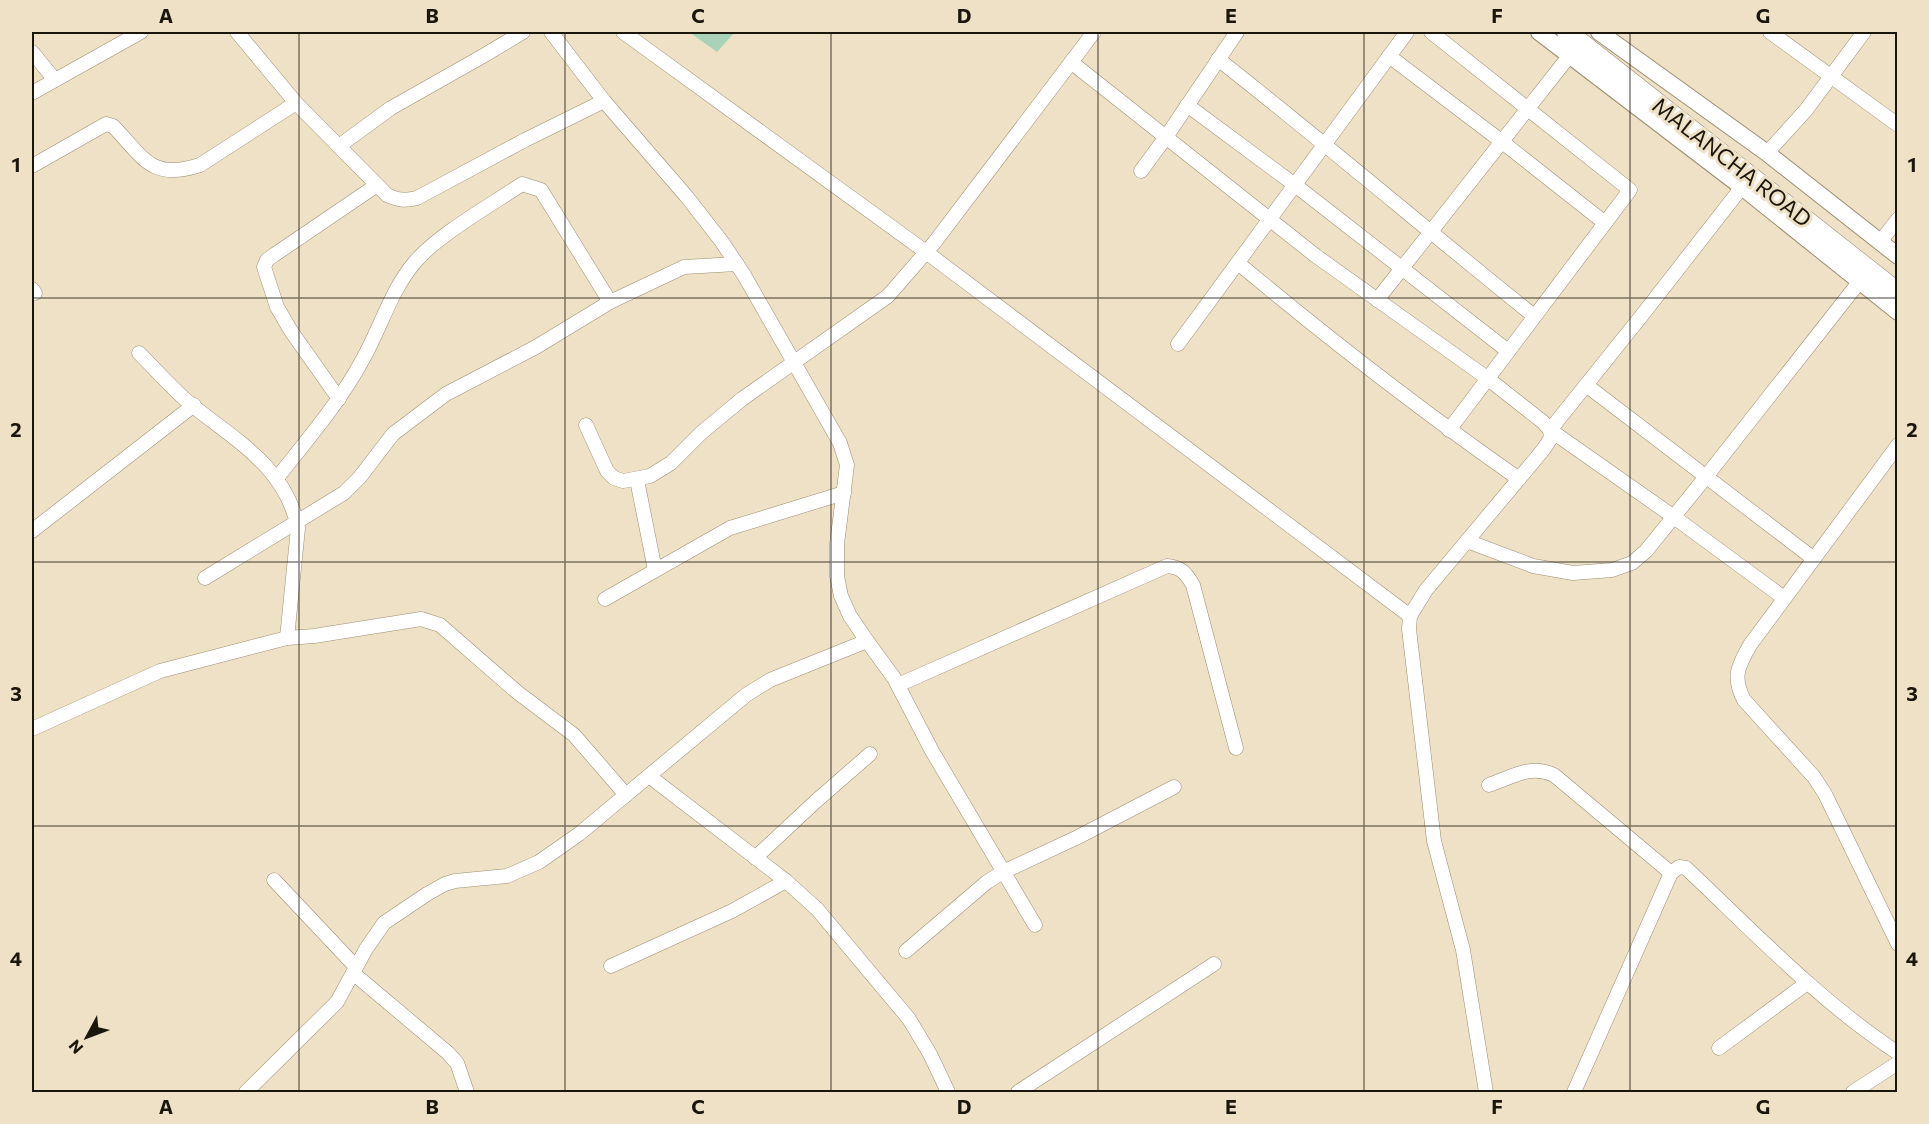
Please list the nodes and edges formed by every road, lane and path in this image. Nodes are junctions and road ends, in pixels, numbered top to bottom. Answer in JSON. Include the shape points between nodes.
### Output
{"nodes":[{"id":1,"x":141,"y":32,"type":"edge"},
{"id":2,"x":237,"y":32,"type":"edge"},
{"id":3,"x":523,"y":32,"type":"edge"},
{"id":4,"x":551,"y":32,"type":"edge"},
{"id":5,"x":623,"y":32,"type":"edge"},
{"id":6,"x":1094,"y":32,"type":"edge"},
{"id":7,"x":1237,"y":32,"type":"edge"},
{"id":8,"x":1407,"y":32,"type":"edge"},
{"id":9,"x":1431,"y":32,"type":"edge"},
{"id":10,"x":1539,"y":32,"type":"edge"},
{"id":11,"x":1567,"y":32,"type":"edge"},
{"id":12,"x":1599,"y":32,"type":"edge"},
{"id":13,"x":1770,"y":32,"type":"edge"},
{"id":14,"x":1864,"y":32,"type":"edge"},
{"id":15,"x":32,"y":52,"type":"edge"},
{"id":16,"x":1570,"y":55,"type":"junction"},
{"id":17,"x":1389,"y":56,"type":"junction"},
{"id":18,"x":1218,"y":59,"type":"junction"},
{"id":19,"x":1071,"y":62,"type":"junction"},
{"id":20,"x":1831,"y":76,"type":"junction"},
{"id":21,"x":55,"y":80,"type":"junction"},
{"id":22,"x":32,"y":93,"type":"edge"},
{"id":23,"x":604,"y":101,"type":"junction"},
{"id":24,"x":296,"y":103,"type":"junction"},
{"id":25,"x":1187,"y":105,"type":"junction"},
{"id":26,"x":1527,"y":108,"type":"junction"},
{"id":27,"x":1898,"y":125,"type":"edge"},
{"id":28,"x":1166,"y":137,"type":"junction"},
{"id":29,"x":1501,"y":141,"type":"junction"},
{"id":30,"x":1325,"y":144,"type":"junction"},
{"id":31,"x":339,"y":146,"type":"junction"},
{"id":32,"x":1767,"y":153,"type":"junction"},
{"id":33,"x":32,"y":166,"type":"edge"},
{"id":34,"x":1141,"y":171,"type":"dead end"},
{"id":35,"x":1295,"y":184,"type":"junction"},
{"id":36,"x":377,"y":185,"type":"junction"},
{"id":37,"x":1742,"y":187,"type":"junction"},
{"id":38,"x":1270,"y":219,"type":"junction"},
{"id":39,"x":1898,"y":219,"type":"edge"},
{"id":40,"x":1605,"y":223,"type":"junction"},
{"id":41,"x":1429,"y":233,"type":"junction"},
{"id":42,"x":1880,"y":242,"type":"junction"},
{"id":43,"x":926,"y":252,"type":"junction"},
{"id":44,"x":1898,"y":256,"type":"edge"},
{"id":45,"x":1238,"y":263,"type":"junction"},
{"id":46,"x":737,"y":264,"type":"junction"},
{"id":47,"x":1402,"y":267,"type":"junction"},
{"id":48,"x":1860,"y":281,"type":"junction"},
{"id":49,"x":1898,"y":293,"type":"edge"},
{"id":50,"x":1377,"y":300,"type":"junction"},
{"id":51,"x":610,"y":302,"type":"junction"},
{"id":52,"x":1898,"y":312,"type":"edge"},
{"id":53,"x":1534,"y":316,"type":"junction"},
{"id":54,"x":1178,"y":344,"type":"dead end"},
{"id":55,"x":1508,"y":351,"type":"junction"},
{"id":56,"x":139,"y":353,"type":"dead end"},
{"id":57,"x":796,"y":362,"type":"junction"},
{"id":58,"x":1486,"y":378,"type":"junction"},
{"id":59,"x":1586,"y":385,"type":"junction"},
{"id":60,"x":339,"y":399,"type":"junction"},
{"id":61,"x":194,"y":405,"type":"junction"},
{"id":62,"x":586,"y":425,"type":"dead end"},
{"id":63,"x":1449,"y":430,"type":"junction"},
{"id":64,"x":1550,"y":430,"type":"junction"},
{"id":65,"x":1898,"y":445,"type":"edge"},
{"id":66,"x":277,"y":478,"type":"junction"},
{"id":67,"x":1705,"y":478,"type":"junction"},
{"id":68,"x":1519,"y":479,"type":"junction"},
{"id":69,"x":637,"y":480,"type":"junction"},
{"id":70,"x":844,"y":493,"type":"junction"},
{"id":71,"x":1674,"y":516,"type":"junction"},
{"id":72,"x":297,"y":522,"type":"junction"},
{"id":73,"x":32,"y":531,"type":"edge"},
{"id":74,"x":1467,"y":541,"type":"junction"},
{"id":75,"x":1814,"y":560,"type":"junction"},
{"id":76,"x":655,"y":570,"type":"junction"},
{"id":77,"x":205,"y":578,"type":"dead end"},
{"id":78,"x":1784,"y":598,"type":"junction"},
{"id":79,"x":605,"y":599,"type":"dead end"},
{"id":80,"x":1410,"y":616,"type":"junction"},
{"id":81,"x":287,"y":638,"type":"junction"},
{"id":82,"x":867,"y":641,"type":"junction"},
{"id":83,"x":898,"y":685,"type":"junction"},
{"id":84,"x":32,"y":729,"type":"edge"},
{"id":85,"x":1236,"y":748,"type":"dead end"},
{"id":86,"x":870,"y":754,"type":"dead end"},
{"id":87,"x":649,"y":776,"type":"junction"},
{"id":88,"x":1489,"y":785,"type":"dead end"},
{"id":89,"x":1174,"y":787,"type":"dead end"},
{"id":90,"x":626,"y":795,"type":"junction"},
{"id":91,"x":755,"y":858,"type":"junction"},
{"id":92,"x":1004,"y":872,"type":"junction"},
{"id":93,"x":1671,"y":873,"type":"junction"},
{"id":94,"x":274,"y":880,"type":"dead end"},
{"id":95,"x":786,"y":881,"type":"junction"},
{"id":96,"x":1035,"y":925,"type":"dead end"},
{"id":97,"x":1898,"y":944,"type":"edge"},
{"id":98,"x":906,"y":951,"type":"dead end"},
{"id":99,"x":1214,"y":964,"type":"dead end"},
{"id":100,"x":611,"y":966,"type":"dead end"},
{"id":101,"x":354,"y":970,"type":"junction"},
{"id":102,"x":1807,"y":983,"type":"junction"},
{"id":103,"x":1719,"y":1048,"type":"dead end"},
{"id":104,"x":1898,"y":1053,"type":"edge"},
{"id":105,"x":1898,"y":1063,"type":"edge"},
{"id":106,"x":246,"y":1092,"type":"edge"},
{"id":107,"x":467,"y":1092,"type":"edge"},
{"id":108,"x":948,"y":1092,"type":"edge"},
{"id":109,"x":1018,"y":1092,"type":"edge"},
{"id":110,"x":1486,"y":1092,"type":"edge"},
{"id":111,"x":1574,"y":1092,"type":"edge"},
{"id":112,"x":1853,"y":1092,"type":"edge"}],
"edges":[{"from":1,"to":21,"type":"street"},
{"from":2,"to":24,"type":"street"},
{"from":3,"to":31,"type":"street","via":[[391,108]]},
{"from":4,"to":23,"type":"street"},
{"from":5,"to":43,"type":"street"},
{"from":6,"to":19,"type":"street"},
{"from":7,"to":18,"type":"street"},
{"from":8,"to":17,"type":"street"},
{"from":9,"to":26,"type":"street"},
{"from":10,"to":16,"type":"street"},
{"from":11,"to":49,"type":"main road","name":"MALANCHA ROAD"},
{"from":12,"to":32,"type":"street"},
{"from":13,"to":20,"type":"street"},
{"from":14,"to":20,"type":"street"},
{"from":15,"to":21,"type":"street"},
{"from":16,"to":26,"type":"street"},
{"from":16,"to":37,"type":"street"},
{"from":17,"to":29,"type":"street"},
{"from":17,"to":30,"type":"street"},
{"from":18,"to":25,"type":"street"},
{"from":18,"to":30,"type":"street"},
{"from":19,"to":28,"type":"street"},
{"from":19,"to":43,"type":"street"},
{"from":20,"to":27,"type":"street"},
{"from":20,"to":32,"type":"street"},
{"from":21,"to":22,"type":"street"},
{"from":23,"to":36,"type":"street","via":[[417,198],[398,200]]},
{"from":23,"to":46,"type":"street","via":[[687,197]]},
{"from":24,"to":31,"type":"street"},
{"from":24,"to":33,"type":"street","via":[[200,165],[186,170],[160,170],[151,165],[113,126],[106,124]]},
{"from":25,"to":28,"type":"street"},
{"from":25,"to":35,"type":"street"},
{"from":26,"to":29,"type":"street"},
{"from":26,"to":40,"type":"street","via":[[1630,190]]},
{"from":28,"to":34,"type":"street"},
{"from":28,"to":38,"type":"street"},
{"from":29,"to":40,"type":"street"},
{"from":29,"to":41,"type":"street"},
{"from":30,"to":35,"type":"street"},
{"from":30,"to":41,"type":"street"},
{"from":31,"to":36,"type":"street"},
{"from":32,"to":42,"type":"street"},
{"from":35,"to":38,"type":"street"},
{"from":35,"to":47,"type":"street"},
{"from":36,"to":60,"type":"street","via":[[274,255],[264,267],[277,307]]},
{"from":37,"to":48,"type":"street"},
{"from":37,"to":59,"type":"street"},
{"from":38,"to":45,"type":"street"},
{"from":38,"to":50,"type":"street"},
{"from":39,"to":42,"type":"street"},
{"from":40,"to":53,"type":"street"},
{"from":41,"to":47,"type":"street"},
{"from":41,"to":53,"type":"street"},
{"from":42,"to":44,"type":"street"},
{"from":43,"to":57,"type":"street","via":[[888,296]]},
{"from":43,"to":80,"type":"street"},
{"from":45,"to":54,"type":"street"},
{"from":45,"to":63,"type":"street","via":[[1316,329]]},
{"from":46,"to":51,"type":"street","via":[[684,267]]},
{"from":46,"to":57,"type":"street"},
{"from":47,"to":50,"type":"street"},
{"from":47,"to":55,"type":"street"},
{"from":48,"to":52,"type":"street"},
{"from":48,"to":67,"type":"street"},
{"from":50,"to":58,"type":"street"},
{"from":51,"to":60,"type":"street","via":[[541,190],[522,184],[415,261],[400,282],[364,358]]},
{"from":51,"to":72,"type":"street","via":[[536,347],[446,394],[393,434],[344,493]]},
{"from":53,"to":55,"type":"street"},
{"from":55,"to":58,"type":"street"},
{"from":56,"to":61,"type":"street"},
{"from":57,"to":69,"type":"street","via":[[742,399],[671,463]]},
{"from":57,"to":70,"type":"street","via":[[846,457]]},
{"from":58,"to":63,"type":"street"},
{"from":58,"to":64,"type":"street"},
{"from":59,"to":64,"type":"street"},
{"from":59,"to":67,"type":"street"},
{"from":60,"to":66,"type":"street"},
{"from":61,"to":66,"type":"street"},
{"from":61,"to":73,"type":"street"},
{"from":62,"to":69,"type":"street","via":[[607,471],[623,482]]},
{"from":63,"to":68,"type":"street"},
{"from":64,"to":68,"type":"street","via":[[1551,438]]},
{"from":64,"to":71,"type":"street"},
{"from":65,"to":75,"type":"street"},
{"from":66,"to":72,"type":"street"},
{"from":67,"to":71,"type":"street"},
{"from":67,"to":75,"type":"street"},
{"from":68,"to":74,"type":"street"},
{"from":69,"to":76,"type":"street"},
{"from":70,"to":76,"type":"street","via":[[730,528]]},
{"from":70,"to":82,"type":"street","via":[[837,544],[840,596]]},
{"from":71,"to":74,"type":"street","via":[[1646,551],[1632,563],[1612,570],[1574,573],[1533,566]]},
{"from":71,"to":78,"type":"street"},
{"from":72,"to":77,"type":"street"},
{"from":72,"to":81,"type":"street"},
{"from":74,"to":80,"type":"street"},
{"from":75,"to":78,"type":"street"},
{"from":76,"to":79,"type":"street"},
{"from":78,"to":97,"type":"street","via":[[1739,665],[1738,688],[1825,794]]},
{"from":80,"to":110,"type":"street","via":[[1411,659],[1434,841],[1462,950]]},
{"from":81,"to":84,"type":"street","via":[[160,671]]},
{"from":81,"to":90,"type":"street","via":[[411,619],[440,625],[516,692],[574,735]]},
{"from":82,"to":83,"type":"street"},
{"from":82,"to":87,"type":"street","via":[[770,680],[746,695]]},
{"from":83,"to":85,"type":"street","via":[[1167,566],[1178,567],[1193,585]]},
{"from":83,"to":92,"type":"street"},
{"from":86,"to":91,"type":"street"},
{"from":87,"to":90,"type":"street"},
{"from":87,"to":91,"type":"street"},
{"from":88,"to":93,"type":"street","via":[[1532,770],[1548,772]]},
{"from":89,"to":92,"type":"street"},
{"from":90,"to":101,"type":"street","via":[[579,834],[527,868],[507,876],[455,882],[427,894],[384,923]]},
{"from":91,"to":95,"type":"street"},
{"from":92,"to":96,"type":"street"},
{"from":92,"to":98,"type":"street"},
{"from":93,"to":102,"type":"street","via":[[1678,867],[1686,868]]},
{"from":93,"to":111,"type":"street"},
{"from":94,"to":101,"type":"street"},
{"from":95,"to":100,"type":"street","via":[[732,911]]},
{"from":95,"to":108,"type":"street","via":[[818,909],[909,1019]]},
{"from":99,"to":109,"type":"street"},
{"from":101,"to":106,"type":"street","via":[[337,1002]]},
{"from":101,"to":107,"type":"street","via":[[448,1053],[457,1063]]},
{"from":102,"to":103,"type":"street"},
{"from":102,"to":104,"type":"street"},
{"from":105,"to":112,"type":"street"}]}
